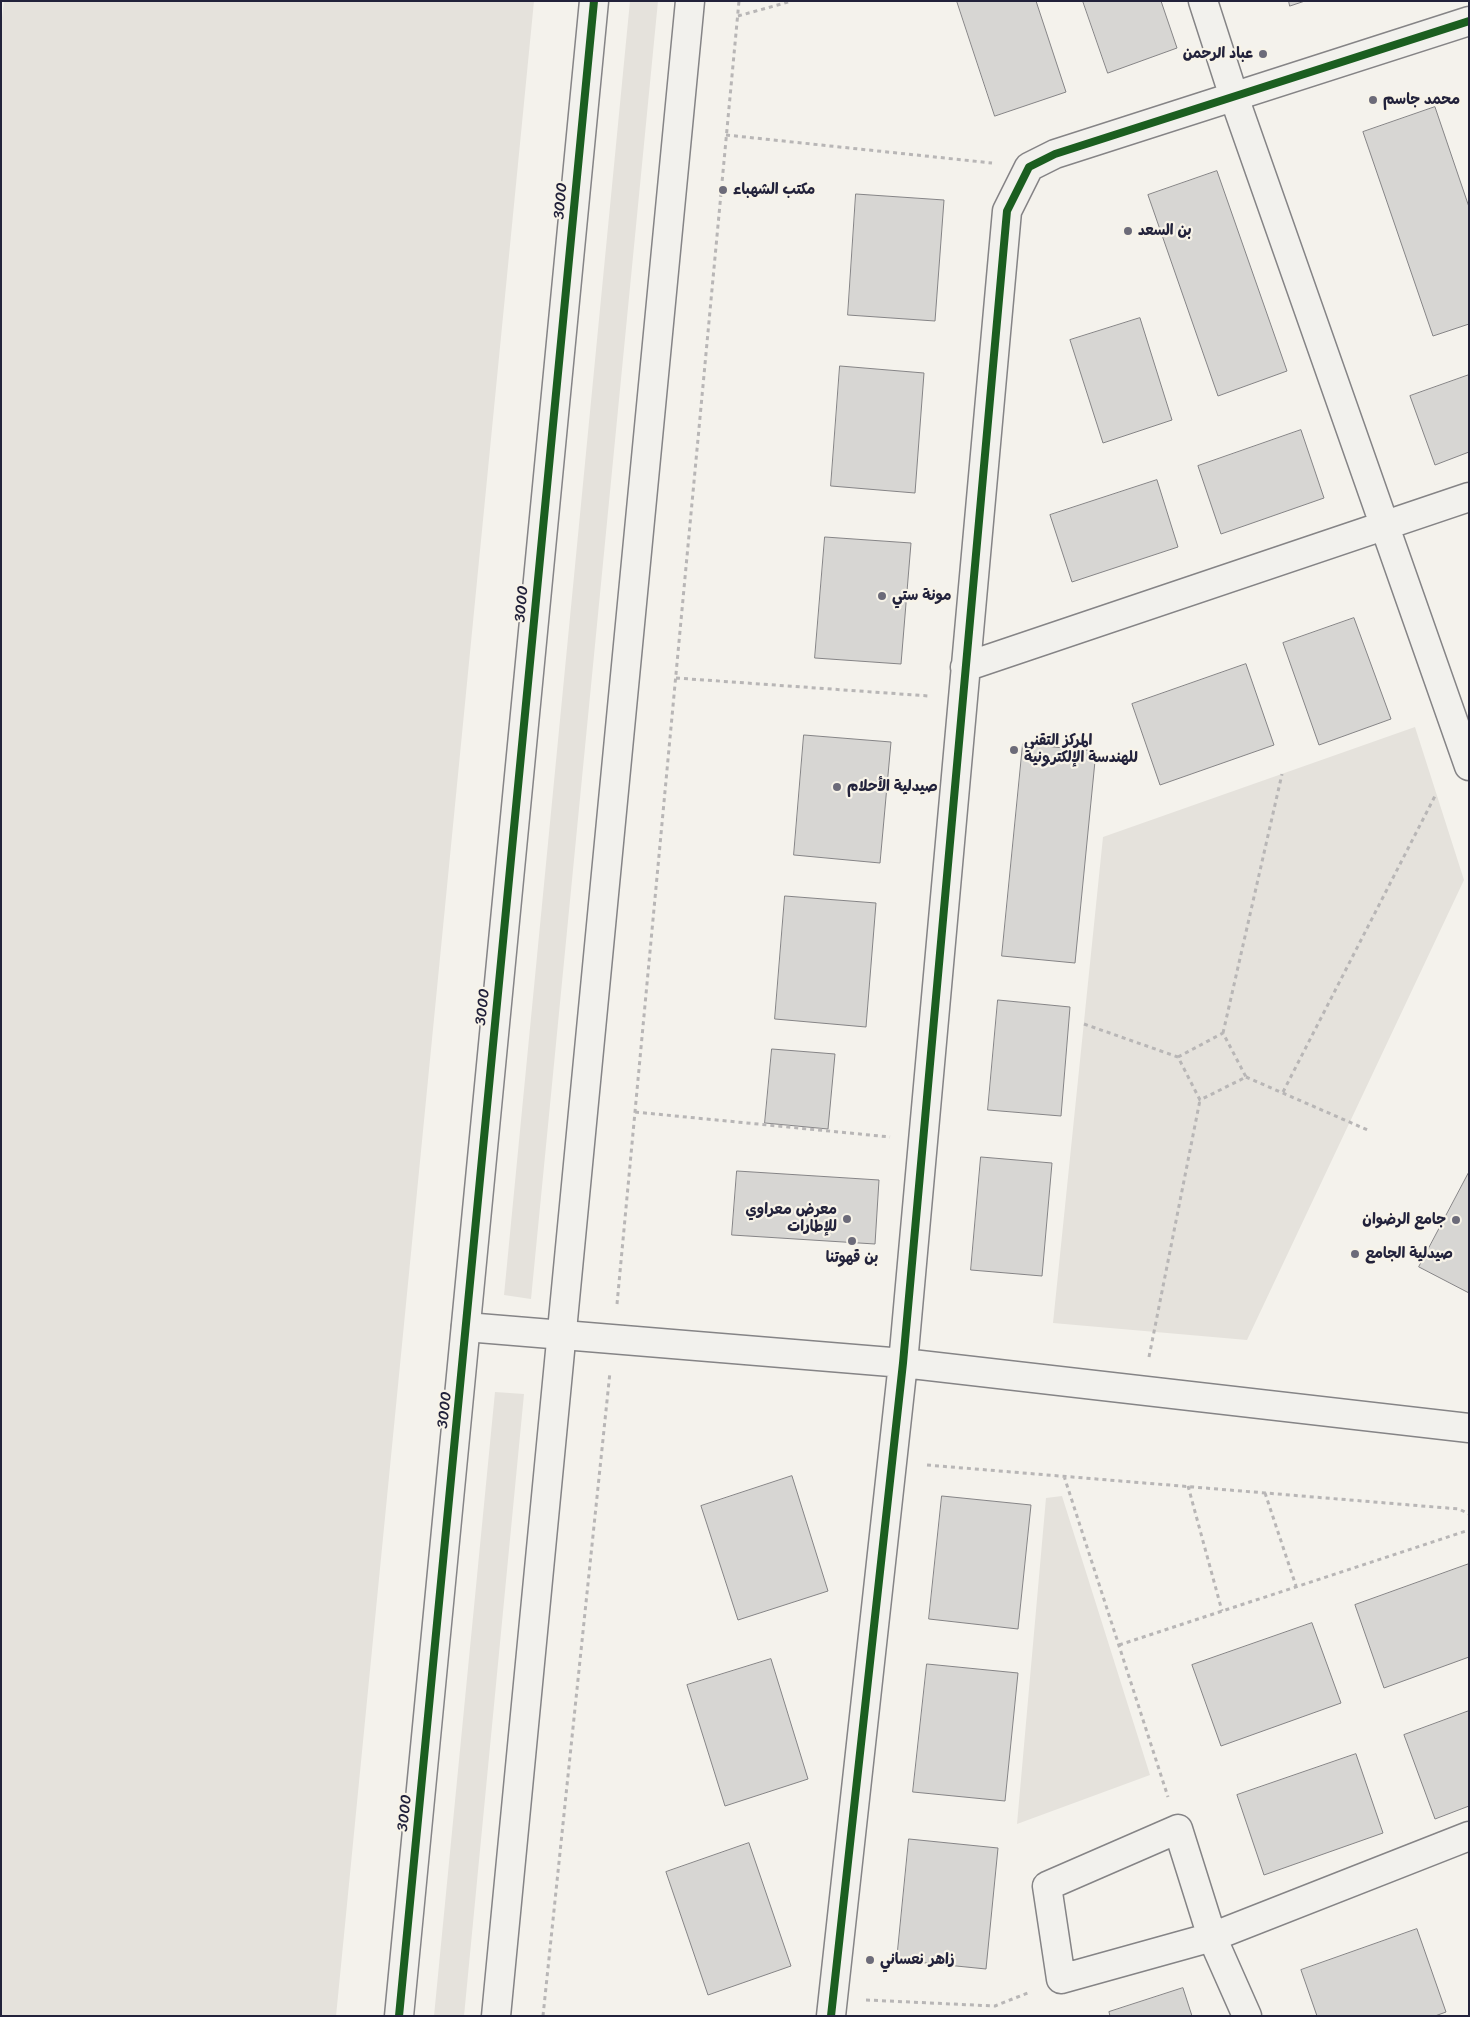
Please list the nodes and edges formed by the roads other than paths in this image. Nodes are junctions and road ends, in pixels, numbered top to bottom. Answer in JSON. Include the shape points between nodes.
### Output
{"nodes":[{"id":1,"x":594,"y":1,"type":"edge"},
{"id":2,"x":690,"y":1,"type":"edge"},
{"id":3,"x":1203,"y":1,"type":"edge"},
{"id":4,"x":1469,"y":21,"type":"edge"},
{"id":5,"x":1234,"y":97,"type":"junction"},
{"id":6,"x":1469,"y":497,"type":"edge"},
{"id":7,"x":1384,"y":526,"type":"junction"},
{"id":8,"x":965,"y":667,"type":"junction"},
{"id":9,"x":1469,"y":766,"type":"edge"},
{"id":10,"x":466,"y":1327,"type":"junction"},
{"id":11,"x":561,"y":1335,"type":"junction"},
{"id":12,"x":903,"y":1363,"type":"junction"},
{"id":13,"x":1469,"y":1428,"type":"edge"},
{"id":14,"x":1469,"y":1836,"type":"edge"},
{"id":15,"x":1212,"y":1937,"type":"junction"},
{"id":16,"x":832,"y":2007,"type":"edge"},
{"id":17,"x":400,"y":2016,"type":"edge"},
{"id":18,"x":496,"y":2016,"type":"edge"},
{"id":19,"x":1247,"y":2016,"type":"edge"}],
"edges":[{"from":1,"to":10,"type":"street","name":"3000"},
{"from":2,"to":11,"type":"street"},
{"from":3,"to":5,"type":"street"},
{"from":4,"to":5,"type":"street"},
{"from":5,"to":7,"type":"street"},
{"from":5,"to":8,"type":"street","via":[[1055,154],[1029,167],[1008,211]]},
{"from":6,"to":7,"type":"street"},
{"from":7,"to":8,"type":"street"},
{"from":7,"to":9,"type":"street"},
{"from":8,"to":12,"type":"street"},
{"from":10,"to":11,"type":"street"},
{"from":10,"to":17,"type":"street","name":"3000"},
{"from":11,"to":12,"type":"street"},
{"from":11,"to":18,"type":"street"},
{"from":12,"to":13,"type":"street"},
{"from":12,"to":16,"type":"street"},
{"from":14,"to":15,"type":"street"},
{"from":15,"to":15,"type":"street","via":[[1178,1829],[1047,1886],[1061,1979]]},
{"from":15,"to":19,"type":"street"}]}
